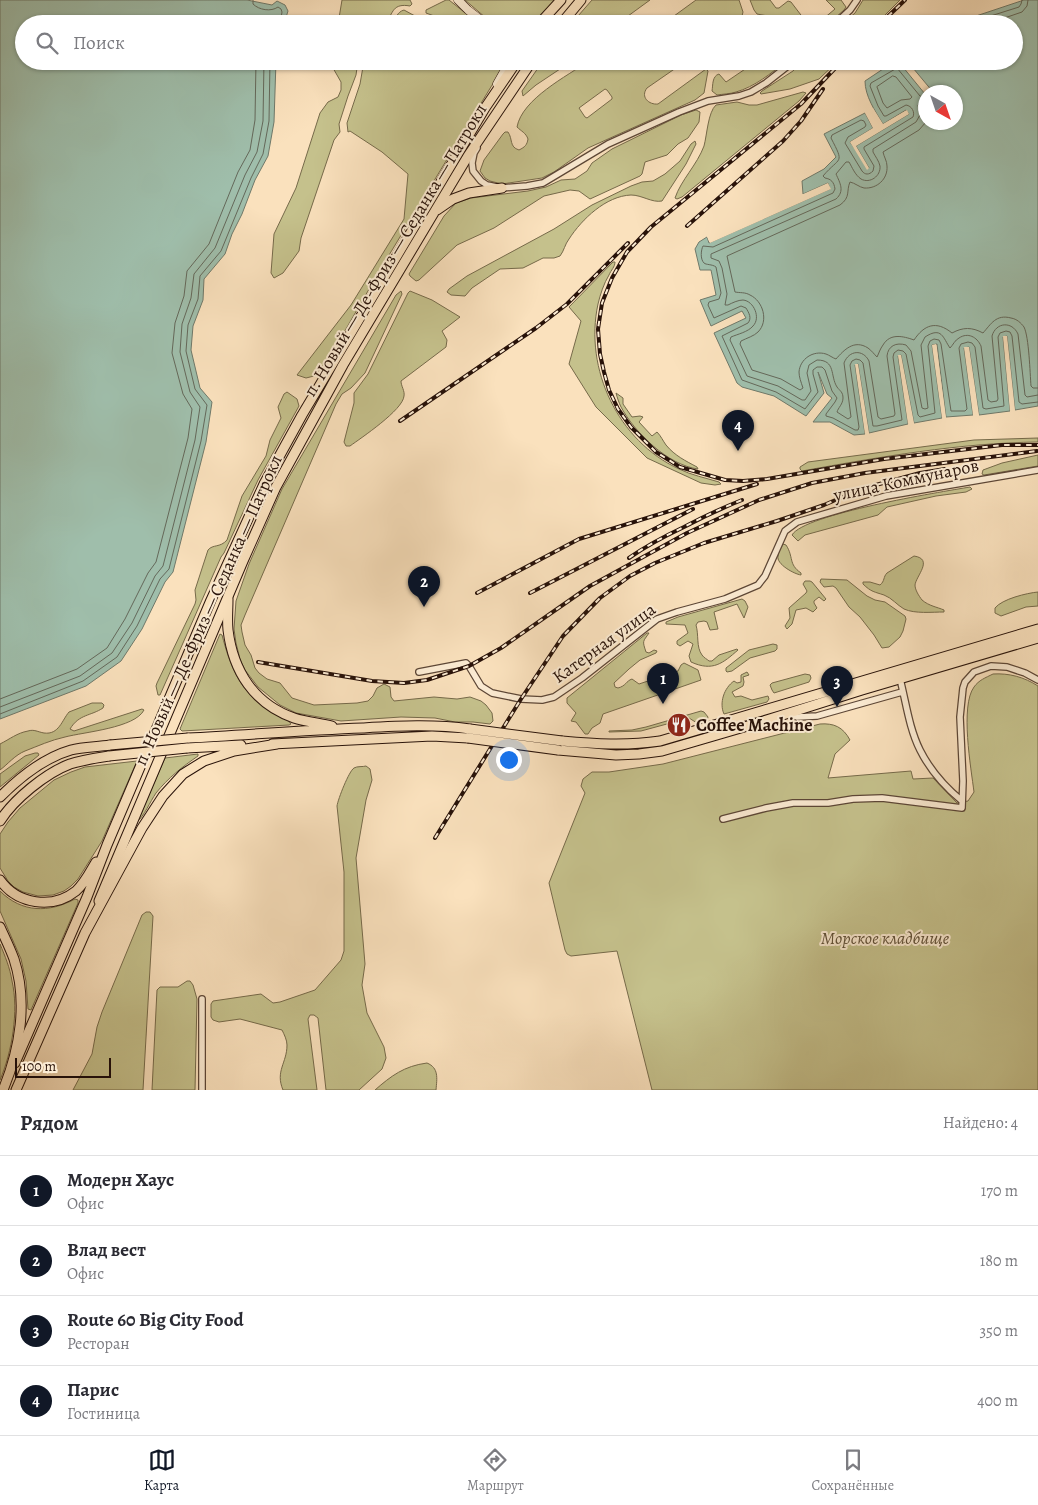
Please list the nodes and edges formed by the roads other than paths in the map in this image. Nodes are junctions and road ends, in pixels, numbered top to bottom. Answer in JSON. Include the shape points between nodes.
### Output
{"nodes":[{"id":1,"x":458,"y":0,"type":"edge"},
{"id":2,"x":561,"y":0,"type":"edge"},
{"id":3,"x":567,"y":0,"type":"edge"},
{"id":4,"x":580,"y":0,"type":"edge"},
{"id":5,"x":857,"y":0,"type":"edge"},
{"id":6,"x":475,"y":15,"type":"edge"},
{"id":7,"x":547,"y":15,"type":"edge"},
{"id":8,"x":554,"y":15,"type":"edge"},
{"id":9,"x":568,"y":15,"type":"edge"},
{"id":10,"x":845,"y":15,"type":"edge"},
{"id":11,"x":505,"y":70,"type":"edge"},
{"id":12,"x":512,"y":70,"type":"edge"},
{"id":13,"x":526,"y":70,"type":"edge"},
{"id":14,"x":783,"y":70,"type":"edge"},
{"id":15,"x":493,"y":96,"type":"junction"},
{"id":16,"x":502,"y":104,"type":"junction"},
{"id":17,"x":502,"y":188,"type":"junction"},
{"id":18,"x":435,"y":211,"type":"junction"},
{"id":19,"x":1038,"y":470,"type":"edge"},
{"id":20,"x":785,"y":531,"type":"joint"},
{"id":21,"x":228,"y":599,"type":"junction"},
{"id":22,"x":1038,"y":628,"type":"edge"},
{"id":23,"x":1038,"y":638,"type":"edge"},
{"id":24,"x":419,"y":672,"type":"dead end"},
{"id":25,"x":900,"y":679,"type":"junction"},
{"id":26,"x":1038,"y":680,"type":"edge"},
{"id":27,"x":902,"y":692,"type":"junction"},
{"id":28,"x":788,"y":714,"type":"junction"},
{"id":29,"x":342,"y":728,"type":"junction"},
{"id":30,"x":277,"y":744,"type":"junction"},
{"id":31,"x":0,"y":798,"type":"edge"},
{"id":32,"x":962,"y":801,"type":"junction"},
{"id":33,"x":723,"y":819,"type":"dead end"},
{"id":34,"x":0,"y":821,"type":"edge"},
{"id":35,"x":107,"y":845,"type":"junction"},
{"id":36,"x":0,"y":880,"type":"edge"},
{"id":37,"x":0,"y":927,"type":"edge"},
{"id":38,"x":85,"y":933,"type":"junction"},
{"id":39,"x":202,"y":999,"type":"dead end"},
{"id":40,"x":12,"y":1070,"type":"junction"},
{"id":41,"x":3,"y":1090,"type":"edge"},
{"id":42,"x":16,"y":1090,"type":"edge"},
{"id":43,"x":202,"y":1090,"type":"edge"}],
"edges":[{"from":1,"to":6,"type":"main road"},
{"from":2,"to":7,"type":"main road"},
{"from":3,"to":8,"type":"main road"},
{"from":4,"to":9,"type":"main road"},
{"from":5,"to":10,"type":"street"},
{"from":11,"to":15,"type":"main road"},
{"from":12,"to":15,"type":"main road","name":"п. Новый — Де-Фриз — Седанка — Патрокл"},
{"from":13,"to":16,"type":"main road","name":"п. Новый — Де-Фриз — Седанка — Патрокл"},
{"from":14,"to":17,"type":"street","via":[[751,92],[708,101],[608,144],[543,183]]},
{"from":15,"to":35,"type":"main road","name":"п. Новый — Де-Фриз — Седанка — Патрокл","via":[[302,414],[264,484]]},
{"from":16,"to":17,"type":"street","via":[[474,153],[472,163],[473,171],[481,181]]},
{"from":16,"to":18,"type":"main road","name":"п. Новый — Де-Фриз — Седанка — Патрокл"},
{"from":17,"to":18,"type":"main road","via":[[453,198]]},
{"from":18,"to":21,"type":"main road","name":"п. Новый — Де-Фриз — Седанка — Патрокл","via":[[343,365],[281,479]]},
{"from":19,"to":20,"type":"street","name":"улица Коммунаров","via":[[886,496],[797,522]]},
{"from":20,"to":24,"type":"street","name":"Катерная улица","via":[[758,585],[734,596],[657,619],[554,697],[522,699],[492,693],[481,686],[466,663]]},
{"from":21,"to":29,"type":"main road","via":[[228,628],[235,661],[244,680],[277,710],[294,718]]},
{"from":21,"to":38,"type":"main road","name":"п. Новый — Де-Фриз — Седанка — Патрокл"},
{"from":22,"to":29,"type":"main road","bridge":true,"via":[[660,741],[637,745],[562,741],[434,725]]},
{"from":23,"to":25,"type":"main road"},
{"from":25,"to":27,"type":"street"},
{"from":25,"to":28,"type":"main road"},
{"from":26,"to":32,"type":"street","via":[[1007,667],[991,666],[974,672],[965,682],[960,702]]},
{"from":27,"to":28,"type":"street","via":[[817,716]]},
{"from":27,"to":32,"type":"street","via":[[919,749],[946,788]]},
{"from":28,"to":30,"type":"main road","bridge":true,"via":[[662,752],[638,754],[558,750],[432,736]]},
{"from":29,"to":31,"type":"main road","bridge":true,"via":[[188,738],[73,750],[33,769]]},
{"from":30,"to":34,"type":"main road","bridge":true,"via":[[187,748],[85,759],[58,769],[20,798]]},
{"from":30,"to":38,"type":"main road","via":[[214,756],[183,774],[154,808]]},
{"from":32,"to":33,"type":"street","via":[[962,808],[882,798],[793,803]]},
{"from":35,"to":36,"type":"main road","via":[[83,883],[56,901],[38,902],[22,898],[10,892]]},
{"from":35,"to":40,"type":"main road","name":"п. Новый — Де-Фриз — Седанка — Патрокл"},
{"from":37,"to":40,"type":"main road","via":[[14,960],[21,1000],[21,1028]]},
{"from":38,"to":42,"type":"main road","name":"п. Новый — Де-Фриз — Седанка — Патрокл"},
{"from":39,"to":43,"type":"street"},
{"from":40,"to":41,"type":"main road","name":"п. Новый — Де-Фриз — Седанка — Патрокл"}]}
